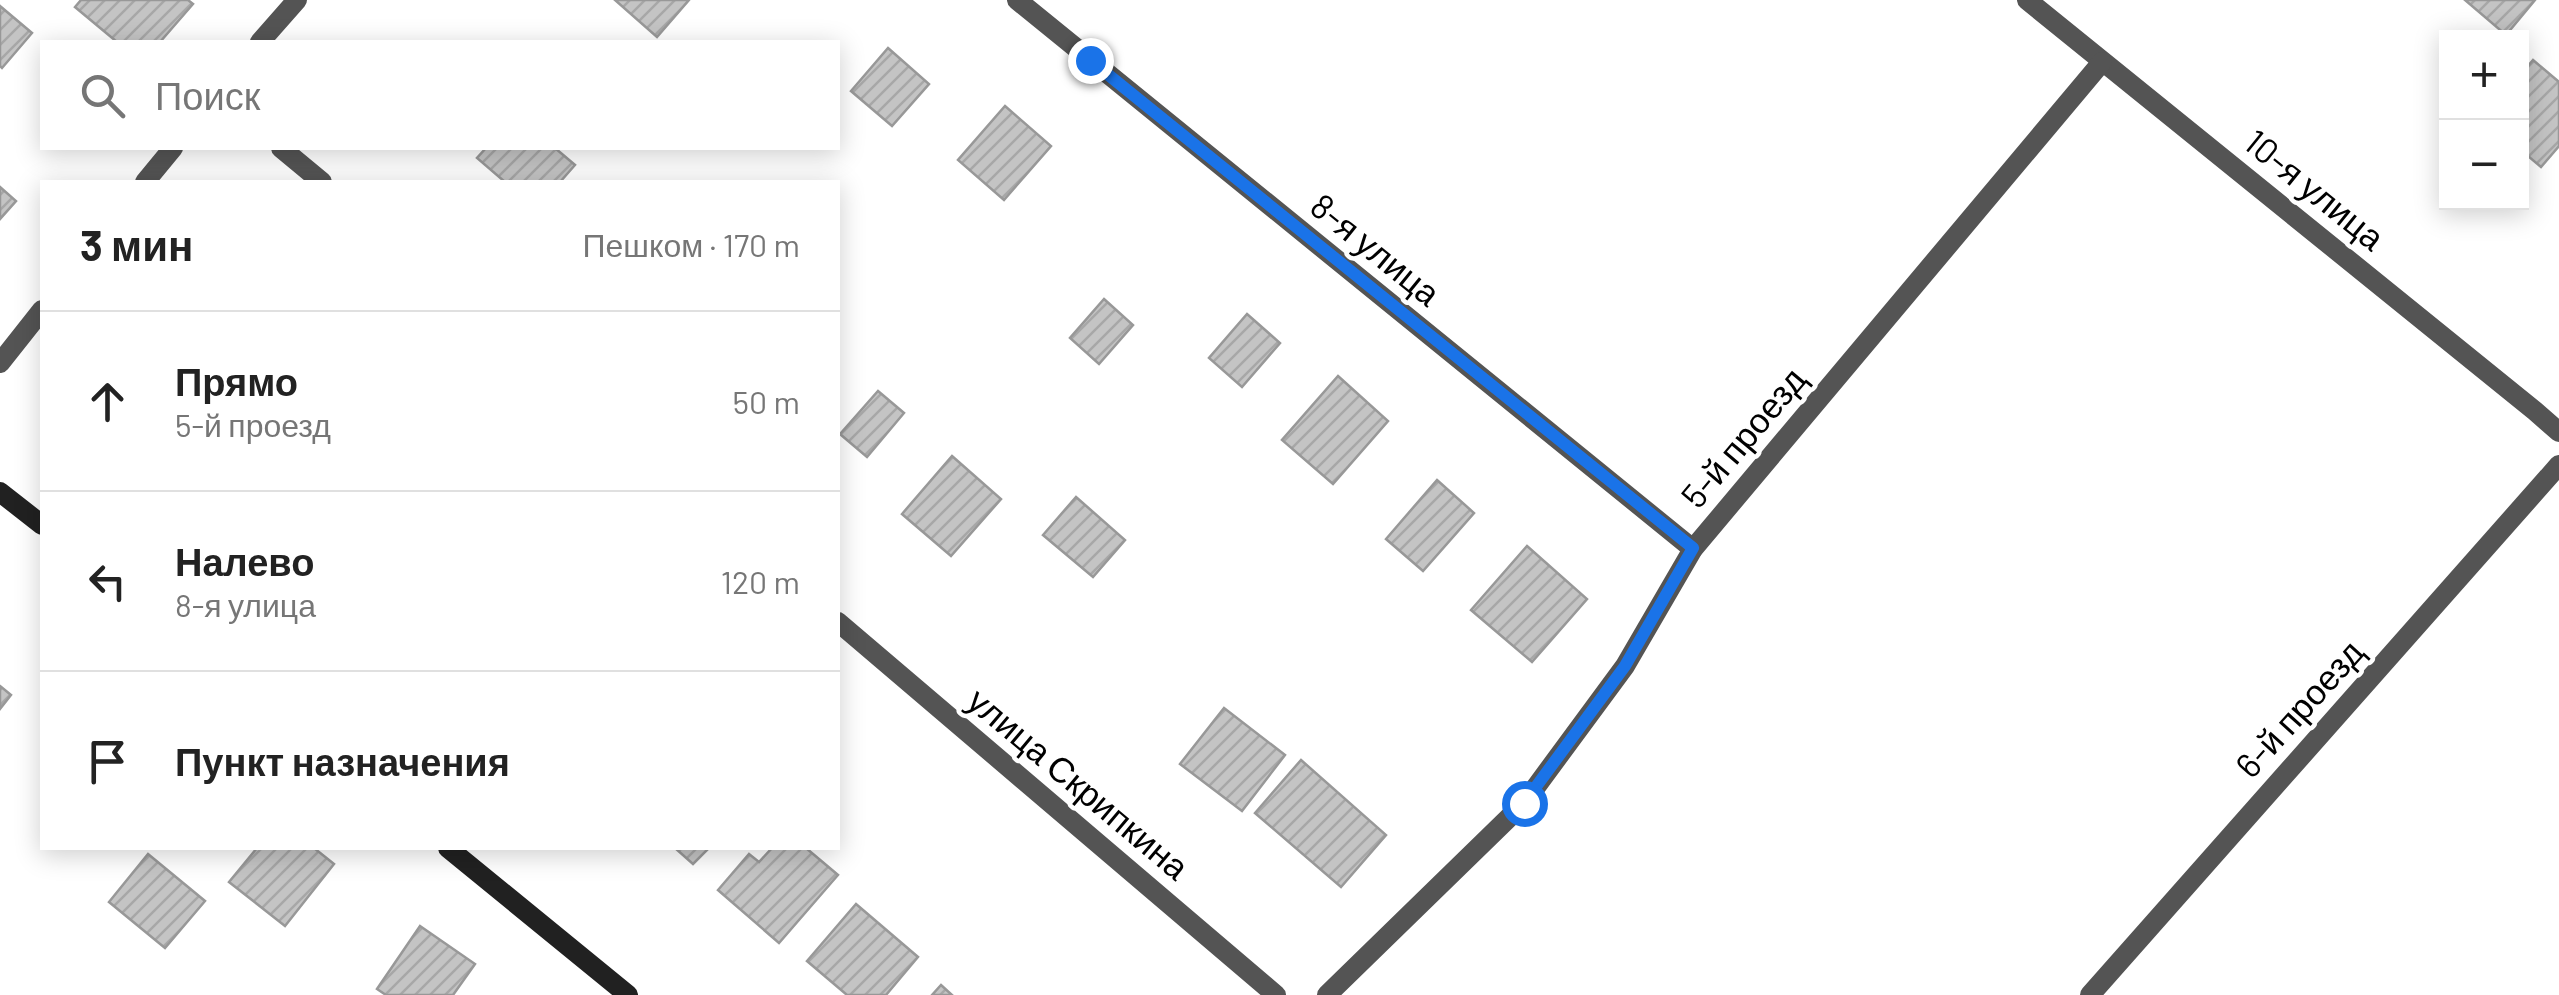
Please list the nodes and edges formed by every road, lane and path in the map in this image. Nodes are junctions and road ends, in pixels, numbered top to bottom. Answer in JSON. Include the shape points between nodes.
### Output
{"nodes":[{"id":1,"x":297,"y":0,"type":"edge"},
{"id":2,"x":1017,"y":0,"type":"edge"},
{"id":3,"x":2027,"y":0,"type":"edge"},
{"id":4,"x":262,"y":40,"type":"edge"},
{"id":5,"x":2102,"y":62,"type":"junction"},
{"id":6,"x":172,"y":150,"type":"edge"},
{"id":7,"x":283,"y":150,"type":"edge"},
{"id":8,"x":147,"y":180,"type":"edge"},
{"id":9,"x":320,"y":180,"type":"edge"},
{"id":10,"x":40,"y":313,"type":"edge"},
{"id":11,"x":0,"y":363,"type":"edge"},
{"id":12,"x":2559,"y":432,"type":"edge"},
{"id":13,"x":2559,"y":465,"type":"edge"},
{"id":14,"x":0,"y":492,"type":"edge"},
{"id":15,"x":40,"y":523,"type":"edge"},
{"id":16,"x":1693,"y":548,"type":"junction"},
{"id":17,"x":840,"y":624,"type":"edge"},
{"id":18,"x":450,"y":850,"type":"edge"},
{"id":19,"x":628,"y":995,"type":"edge"},
{"id":20,"x":1276,"y":995,"type":"edge"},
{"id":21,"x":1327,"y":995,"type":"edge"},
{"id":22,"x":2090,"y":995,"type":"edge"}],
"edges":[{"from":1,"to":4,"type":"street"},
{"from":2,"to":16,"type":"street","name":"8-я улица"},
{"from":3,"to":5,"type":"street","name":"10-я улица"},
{"from":5,"to":12,"type":"street","name":"10-я улица"},
{"from":5,"to":16,"type":"street","name":"5-й проезд"},
{"from":6,"to":8,"type":"street"},
{"from":7,"to":9,"type":"street"},
{"from":10,"to":11,"type":"street"},
{"from":13,"to":22,"type":"street","name":"6-й проезд"},
{"from":14,"to":15,"type":"street"},
{"from":16,"to":21,"type":"street","name":"5-й проезд","via":[[1625,666],[1524,803]]},
{"from":17,"to":20,"type":"street","name":"улица Скрипкина"},
{"from":18,"to":19,"type":"street"}]}
